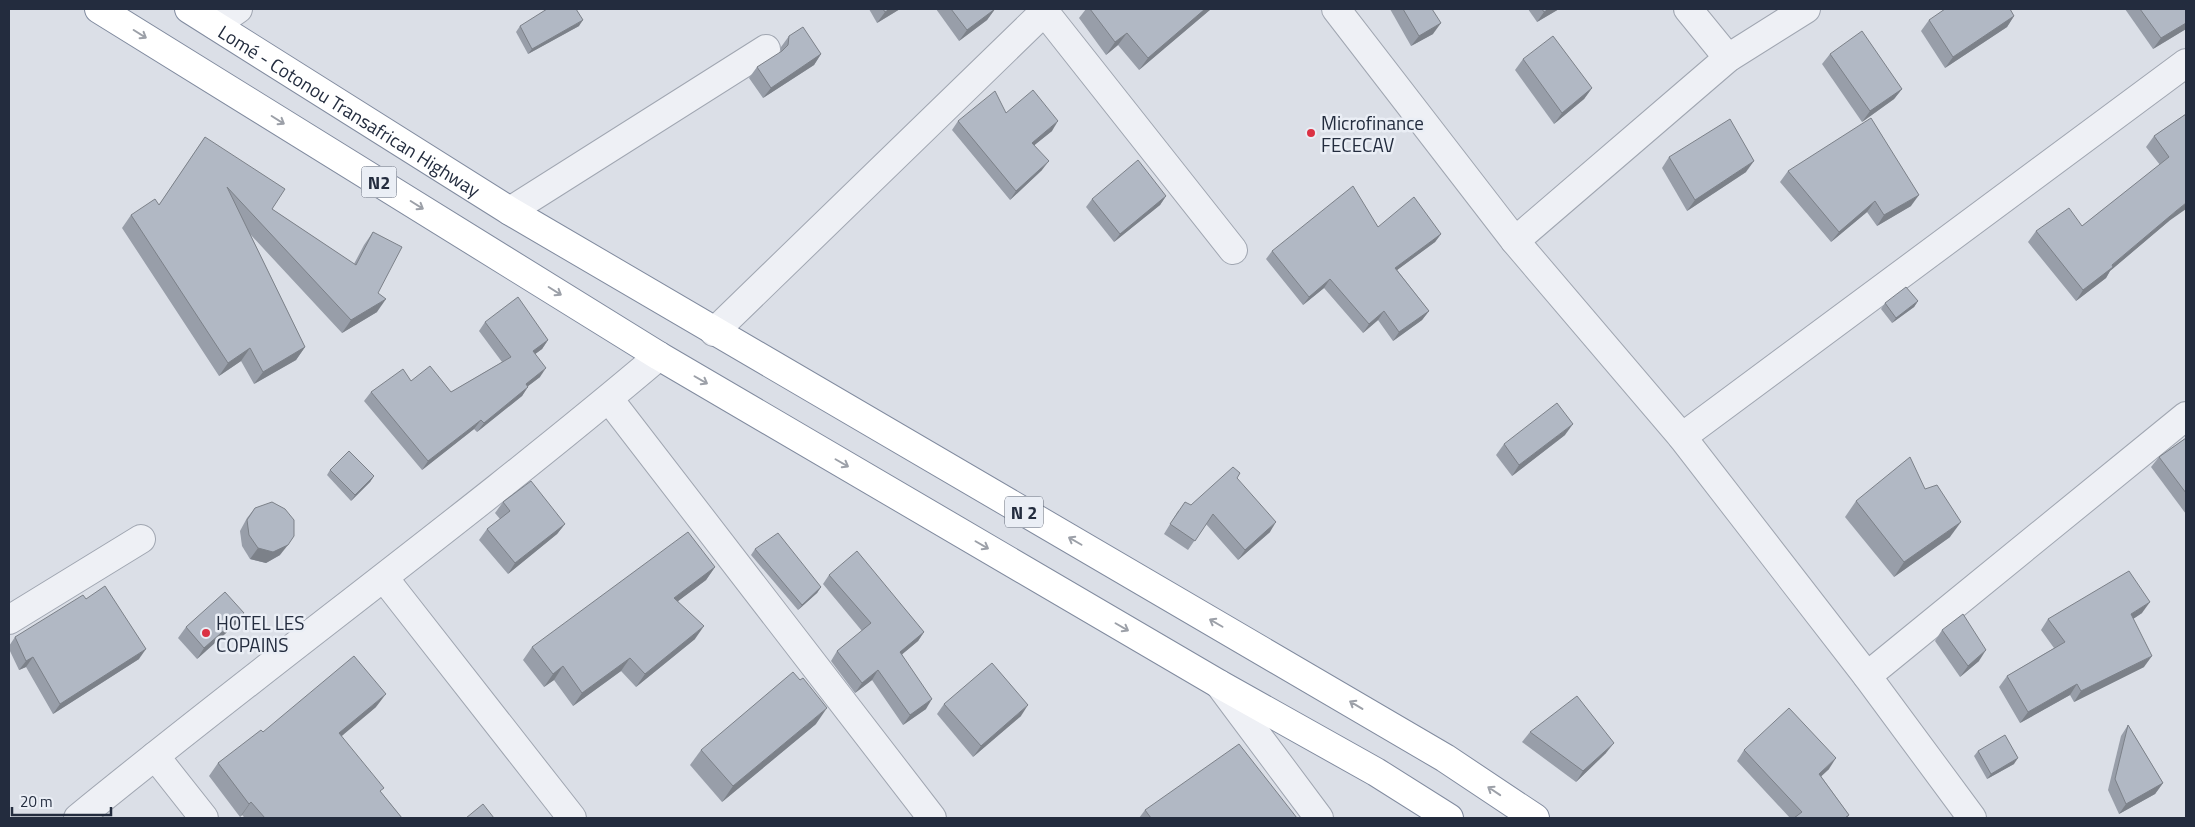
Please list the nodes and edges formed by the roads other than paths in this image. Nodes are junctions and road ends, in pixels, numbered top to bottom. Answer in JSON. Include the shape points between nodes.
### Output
{"nodes":[{"id":1,"x":99,"y":9,"type":"edge"},
{"id":2,"x":189,"y":9,"type":"edge"},
{"id":3,"x":238,"y":9,"type":"edge"},
{"id":4,"x":1336,"y":9,"type":"edge"},
{"id":5,"x":1688,"y":9,"type":"edge"},
{"id":6,"x":1806,"y":9,"type":"edge"},
{"id":7,"x":1046,"y":10,"type":"edge"},
{"id":8,"x":215,"y":25,"type":"junction"},
{"id":9,"x":766,"y":49,"type":"dead end"},
{"id":10,"x":1728,"y":58,"type":"junction"},
{"id":11,"x":2186,"y":63,"type":"edge"},
{"id":12,"x":510,"y":211,"type":"junction"},
{"id":13,"x":1515,"y":241,"type":"junction"},
{"id":14,"x":1233,"y":250,"type":"dead end"},
{"id":15,"x":714,"y":332,"type":"junction"},
{"id":16,"x":659,"y":356,"type":"junction"},
{"id":17,"x":608,"y":399,"type":"junction"},
{"id":18,"x":2186,"y":416,"type":"edge"},
{"id":19,"x":1682,"y":437,"type":"junction"},
{"id":20,"x":141,"y":539,"type":"dead end"},
{"id":21,"x":384,"y":578,"type":"junction"},
{"id":22,"x":9,"y":620,"type":"edge"},
{"id":23,"x":1868,"y":676,"type":"junction"},
{"id":24,"x":1219,"y":684,"type":"junction"},
{"id":25,"x":155,"y":756,"type":"junction"},
{"id":26,"x":78,"y":818,"type":"edge"},
{"id":27,"x":204,"y":818,"type":"edge"},
{"id":28,"x":572,"y":818,"type":"edge"},
{"id":29,"x":932,"y":818,"type":"edge"},
{"id":30,"x":1319,"y":818,"type":"edge"},
{"id":31,"x":1449,"y":818,"type":"edge"},
{"id":32,"x":1534,"y":818,"type":"edge"},
{"id":33,"x":1972,"y":818,"type":"edge"}],
"edges":[{"from":1,"to":16,"type":"highway","number":"N2","one_way":true},
{"from":2,"to":8,"type":"highway","name":"Lomé - Cotonou Transafrican Highway","number":"N2"},
{"from":3,"to":8,"type":"street"},
{"from":4,"to":13,"type":"street"},
{"from":5,"to":10,"type":"street"},
{"from":6,"to":10,"type":"street"},
{"from":7,"to":14,"type":"street"},
{"from":7,"to":15,"type":"street"},
{"from":8,"to":12,"type":"highway","name":"Lomé - Cotonou Transafrican Highway","number":"N2"},
{"from":9,"to":12,"type":"street"},
{"from":10,"to":13,"type":"street"},
{"from":11,"to":19,"type":"street"},
{"from":12,"to":15,"type":"highway","number":"N 2"},
{"from":13,"to":19,"type":"street"},
{"from":32,"to":15,"type":"highway","number":"N 2","one_way":true,"via":[[1388,724]]},
{"from":16,"to":17,"type":"street"},
{"from":16,"to":24,"type":"highway","number":"N 2","one_way":true},
{"from":17,"to":21,"type":"street"},
{"from":17,"to":29,"type":"street"},
{"from":18,"to":23,"type":"street"},
{"from":19,"to":23,"type":"street"},
{"from":20,"to":22,"type":"street"},
{"from":21,"to":25,"type":"street"},
{"from":21,"to":28,"type":"street"},
{"from":23,"to":33,"type":"street"},
{"from":24,"to":30,"type":"street"},
{"from":24,"to":31,"type":"highway","number":"N 2","via":[[1376,772]]},
{"from":25,"to":26,"type":"street"},
{"from":25,"to":27,"type":"street"}]}
